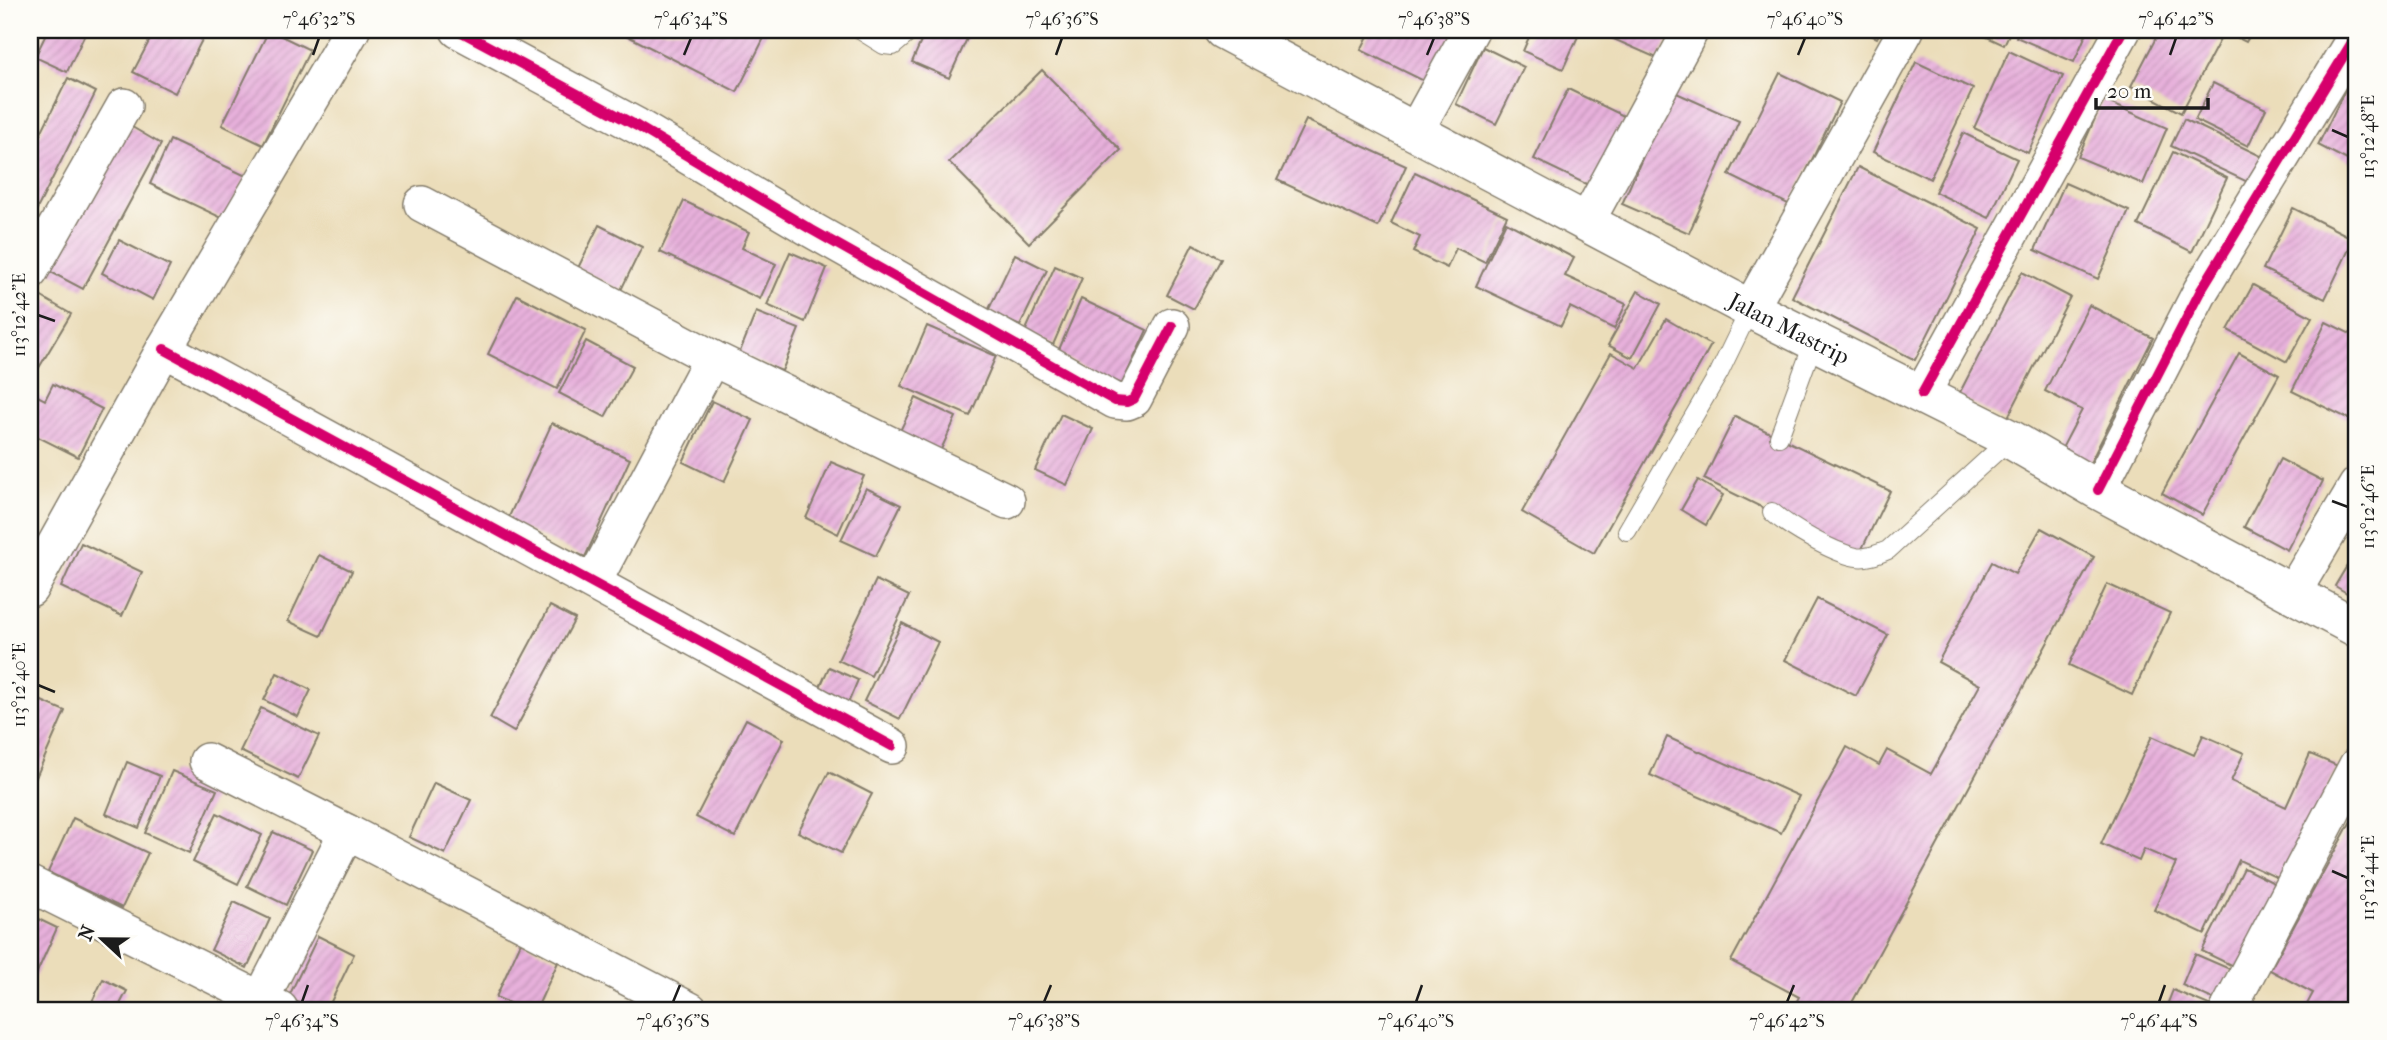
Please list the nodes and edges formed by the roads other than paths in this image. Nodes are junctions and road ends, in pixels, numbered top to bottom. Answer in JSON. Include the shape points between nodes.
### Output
{"nodes":[{"id":1,"x":352,"y":30,"type":"edge"},
{"id":2,"x":458,"y":30,"type":"edge"},
{"id":3,"x":860,"y":30,"type":"edge"},
{"id":4,"x":912,"y":30,"type":"edge"},
{"id":5,"x":1471,"y":30,"type":"edge"},
{"id":6,"x":1691,"y":30,"type":"edge"},
{"id":7,"x":1906,"y":30,"type":"edge"},
{"id":8,"x":2123,"y":30,"type":"edge"},
{"id":9,"x":1238,"y":33,"type":"edge"},
{"id":10,"x":2357,"y":34,"type":"edge"},
{"id":11,"x":124,"y":106,"type":"dead end"},
{"id":12,"x":1416,"y":130,"type":"junction"},
{"id":13,"x":422,"y":204,"type":"dead end"},
{"id":14,"x":1587,"y":221,"type":"junction"},
{"id":15,"x":30,"y":272,"type":"edge"},
{"id":16,"x":1750,"y":309,"type":"junction"},
{"id":17,"x":1172,"y":326,"type":"dead end"},
{"id":18,"x":1814,"y":341,"type":"junction"},
{"id":19,"x":164,"y":349,"type":"junction"},
{"id":20,"x":712,"y":358,"type":"junction"},
{"id":21,"x":1922,"y":394,"type":"junction"},
{"id":22,"x":1779,"y":437,"type":"dead end"},
{"id":23,"x":2010,"y":439,"type":"junction"},
{"id":24,"x":2357,"y":485,"type":"edge"},
{"id":25,"x":2098,"y":491,"type":"junction"},
{"id":26,"x":1007,"y":501,"type":"dead end"},
{"id":27,"x":1772,"y":512,"type":"dead end"},
{"id":28,"x":1627,"y":531,"type":"dead end"},
{"id":29,"x":594,"y":581,"type":"junction"},
{"id":30,"x":30,"y":589,"type":"edge"},
{"id":31,"x":2292,"y":594,"type":"junction"},
{"id":32,"x":2357,"y":628,"type":"edge"},
{"id":33,"x":891,"y":746,"type":"dead end"},
{"id":34,"x":207,"y":761,"type":"dead end"},
{"id":35,"x":2357,"y":765,"type":"edge"},
{"id":36,"x":347,"y":832,"type":"junction"},
{"id":37,"x":30,"y":884,"type":"edge"},
{"id":38,"x":272,"y":1005,"type":"edge"},
{"id":39,"x":690,"y":1010,"type":"edge"},
{"id":40,"x":2228,"y":1010,"type":"edge"}],
"edges":[{"from":1,"to":19,"type":"street"},
{"from":2,"to":17,"type":"street","via":[[637,125],[1115,401],[1134,399]]},
{"from":3,"to":4,"type":"lane","via":[[893,46]]},
{"from":5,"to":12,"type":"street"},
{"from":6,"to":14,"type":"street"},
{"from":7,"to":16,"type":"street"},
{"from":8,"to":21,"type":"street"},
{"from":9,"to":12,"type":"main road","name":"Jalan Mastrip"},
{"from":10,"to":25,"type":"street","via":[[2202,290]]},
{"from":11,"to":15,"type":"street"},
{"from":12,"to":14,"type":"main road","name":"Jalan Mastrip"},
{"from":13,"to":20,"type":"street"},
{"from":14,"to":16,"type":"main road","name":"Jalan Mastrip"},
{"from":16,"to":18,"type":"main road","name":"Jalan Mastrip"},
{"from":16,"to":28,"type":"lane","via":[[1719,373]]},
{"from":18,"to":21,"type":"main road","name":"Jalan Mastrip"},
{"from":18,"to":22,"type":"lane"},
{"from":19,"to":29,"type":"street"},
{"from":19,"to":30,"type":"street"},
{"from":20,"to":26,"type":"street"},
{"from":20,"to":29,"type":"street"},
{"from":21,"to":23,"type":"main road","name":"Jalan Mastrip"},
{"from":23,"to":25,"type":"main road","name":"Jalan Mastrip"},
{"from":23,"to":27,"type":"lane","via":[[1888,550],[1869,557],[1855,557],[1804,534]]},
{"from":24,"to":31,"type":"street"},
{"from":25,"to":31,"type":"main road","name":"Jalan Mastrip"},
{"from":29,"to":33,"type":"street"},
{"from":31,"to":32,"type":"main road","name":"Jalan Mastrip"},
{"from":34,"to":36,"type":"street"},
{"from":35,"to":40,"type":"street"},
{"from":36,"to":38,"type":"street"},
{"from":36,"to":39,"type":"street"},
{"from":37,"to":38,"type":"street"}]}
